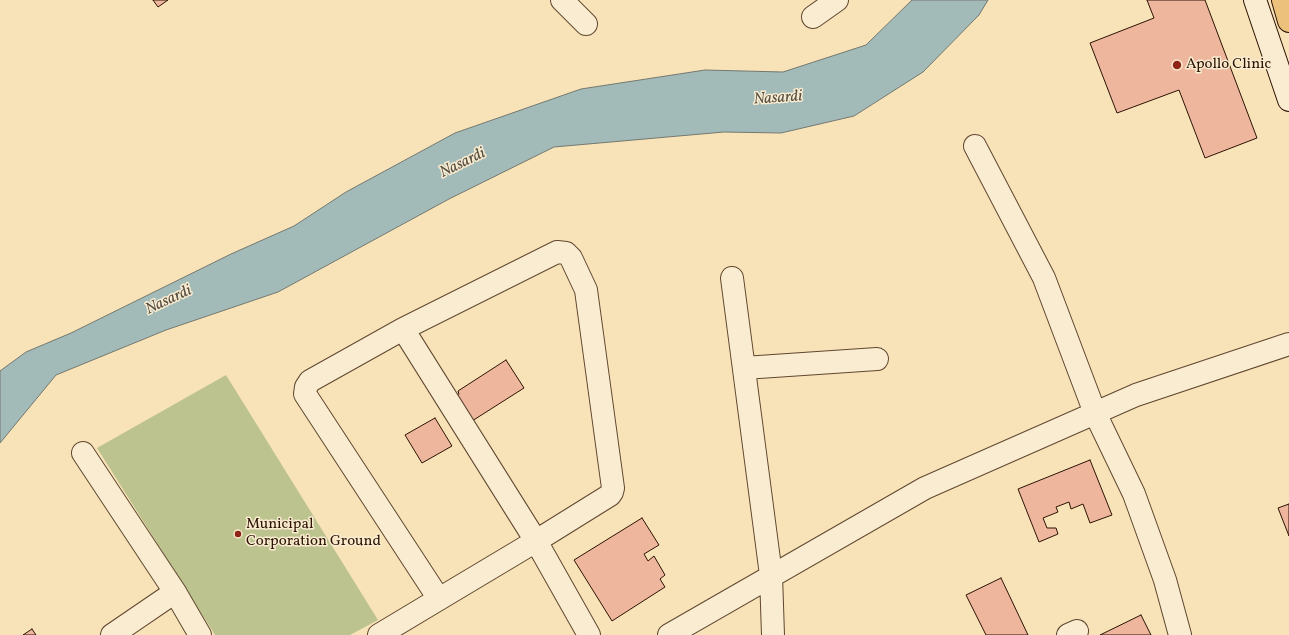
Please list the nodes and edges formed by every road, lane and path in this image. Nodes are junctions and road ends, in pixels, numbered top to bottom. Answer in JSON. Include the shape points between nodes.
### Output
{"nodes":[{"id":1,"x":562,"y":0,"type":"edge"},
{"id":2,"x":837,"y":0,"type":"edge"},
{"id":3,"x":1255,"y":0,"type":"edge"},
{"id":4,"x":1283,"y":0,"type":"edge"},
{"id":5,"x":813,"y":17,"type":"dead end"},
{"id":6,"x":1289,"y":21,"type":"edge"},
{"id":7,"x":586,"y":24,"type":"dead end"},
{"id":8,"x":1289,"y":100,"type":"edge"},
{"id":9,"x":975,"y":146,"type":"dead end"},
{"id":10,"x":732,"y":278,"type":"dead end"},
{"id":11,"x":403,"y":329,"type":"junction"},
{"id":12,"x":1289,"y":344,"type":"edge"},
{"id":13,"x":877,"y":359,"type":"dead end"},
{"id":14,"x":744,"y":368,"type":"junction"},
{"id":15,"x":1095,"y":413,"type":"junction"},
{"id":16,"x":83,"y":452,"type":"dead end"},
{"id":17,"x":536,"y":540,"type":"junction"},
{"id":18,"x":771,"y":576,"type":"junction"},
{"id":19,"x":175,"y":592,"type":"junction"},
{"id":20,"x":438,"y":599,"type":"junction"},
{"id":21,"x":112,"y":635,"type":"edge"},
{"id":22,"x":200,"y":635,"type":"edge"},
{"id":23,"x":379,"y":635,"type":"edge"},
{"id":24,"x":589,"y":635,"type":"edge"},
{"id":25,"x":669,"y":635,"type":"edge"},
{"id":26,"x":773,"y":635,"type":"edge"},
{"id":27,"x":1180,"y":635,"type":"edge"}],
"edges":[{"from":1,"to":7,"type":"street"},
{"from":2,"to":5,"type":"street"},
{"from":3,"to":8,"type":"street"},
{"from":4,"to":6,"type":"main road"},
{"from":9,"to":15,"type":"street","via":[[1044,278]]},
{"from":10,"to":14,"type":"street"},
{"from":11,"to":17,"type":"street"},
{"from":11,"to":17,"type":"street","via":[[557,252],[566,253],[571,258],[586,290],[613,488],[610,495]]},
{"from":11,"to":20,"type":"street","via":[[310,381],[305,394]]},
{"from":12,"to":15,"type":"street","via":[[1136,395]]},
{"from":13,"to":14,"type":"street"},
{"from":14,"to":18,"type":"street"},
{"from":15,"to":18,"type":"street","via":[[925,488]]},
{"from":15,"to":27,"type":"street","via":[[1134,494],[1165,580]]},
{"from":16,"to":19,"type":"street"},
{"from":17,"to":20,"type":"street"},
{"from":17,"to":24,"type":"street"},
{"from":18,"to":25,"type":"street"},
{"from":18,"to":26,"type":"street"},
{"from":19,"to":21,"type":"street"},
{"from":19,"to":22,"type":"street"},
{"from":20,"to":23,"type":"street"}]}
